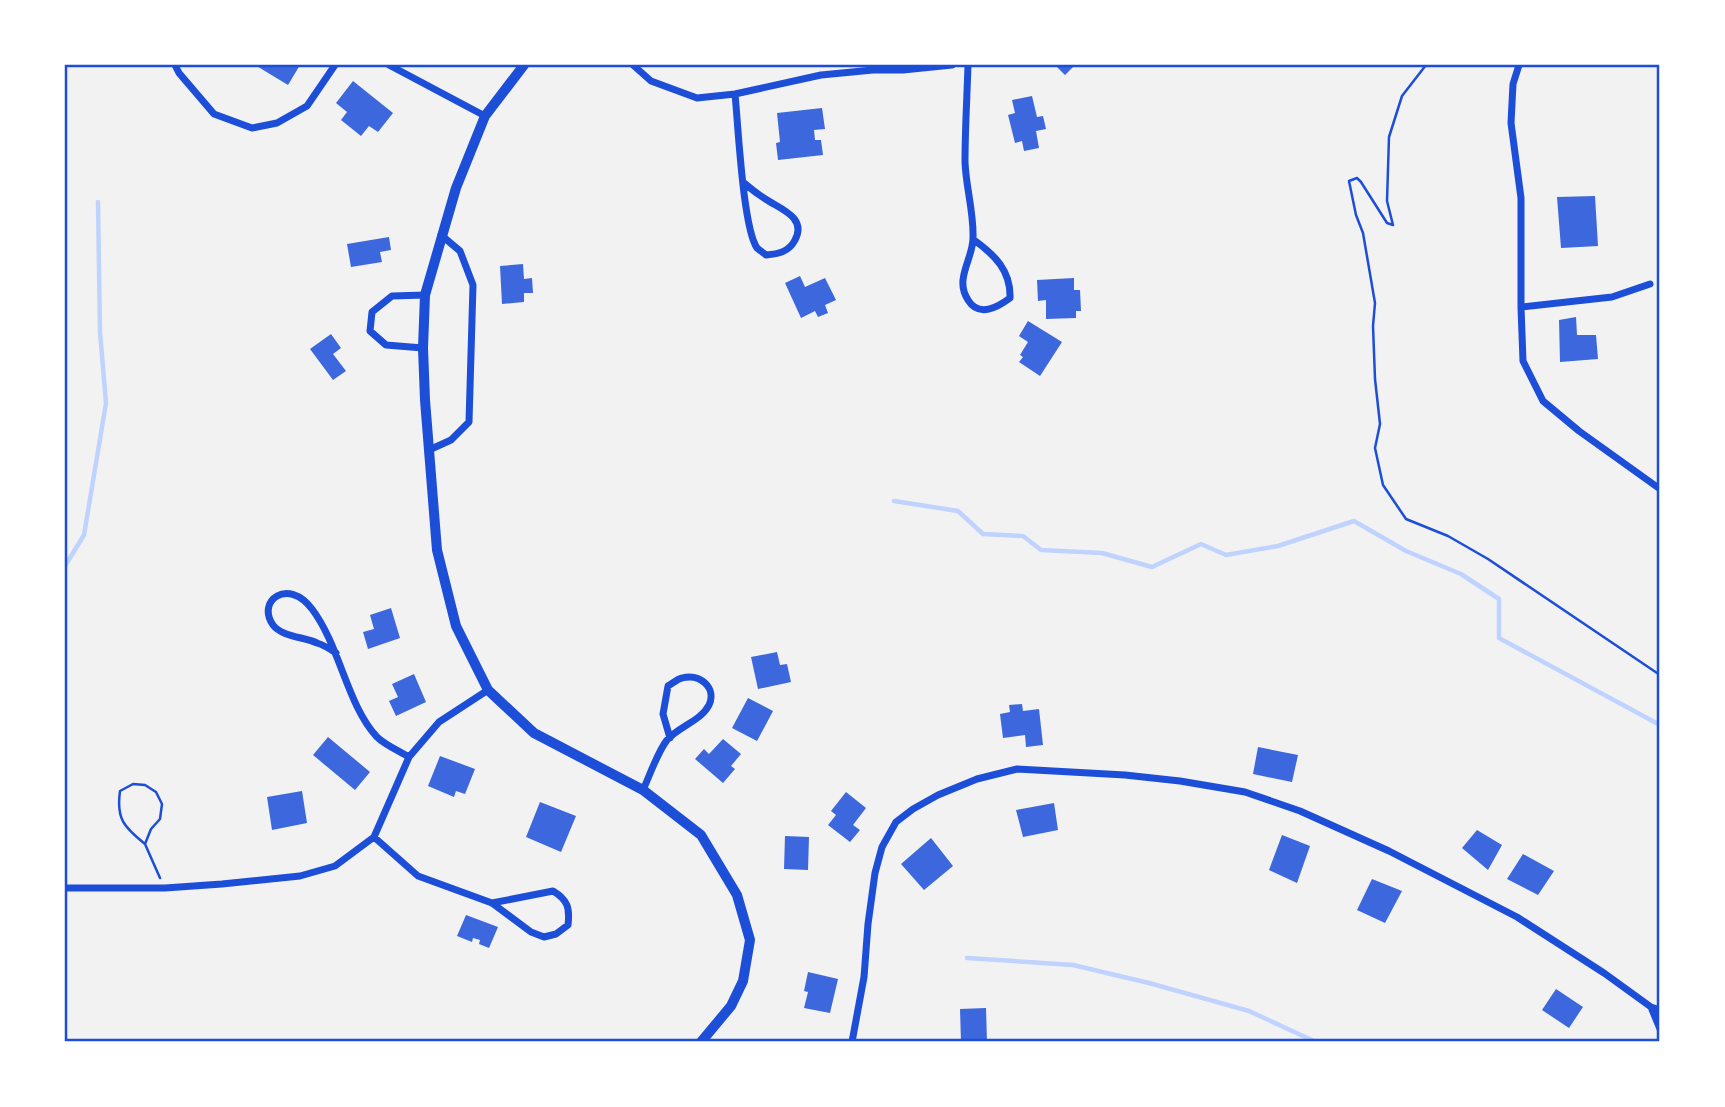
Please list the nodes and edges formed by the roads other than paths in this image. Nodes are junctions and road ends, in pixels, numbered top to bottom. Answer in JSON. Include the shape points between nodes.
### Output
{"nodes":[{"id":1,"x":175,"y":65,"type":"edge"},
{"id":2,"x":335,"y":65,"type":"edge"},
{"id":3,"x":389,"y":65,"type":"edge"},
{"id":4,"x":524,"y":65,"type":"edge"},
{"id":5,"x":633,"y":65,"type":"edge"},
{"id":6,"x":821,"y":65,"type":"edge"},
{"id":7,"x":951,"y":65,"type":"edge"},
{"id":8,"x":968,"y":65,"type":"edge"},
{"id":9,"x":1519,"y":65,"type":"edge"},
{"id":10,"x":873,"y":67,"type":"edge"},
{"id":11,"x":821,"y":75,"type":"junction"},
{"id":12,"x":735,"y":94,"type":"junction"},
{"id":13,"x":485,"y":116,"type":"junction"},
{"id":14,"x":744,"y":183,"type":"junction"},
{"id":15,"x":441,"y":234,"type":"junction"},
{"id":16,"x":974,"y":240,"type":"junction"},
{"id":17,"x":1650,"y":284,"type":"dead end"},
{"id":18,"x":425,"y":295,"type":"junction"},
{"id":19,"x":1521,"y":307,"type":"junction"},
{"id":20,"x":423,"y":348,"type":"junction"},
{"id":21,"x":429,"y":450,"type":"junction"},
{"id":22,"x":1660,"y":489,"type":"edge"},
{"id":23,"x":336,"y":653,"type":"junction"},
{"id":24,"x":488,"y":690,"type":"junction"},
{"id":25,"x":670,"y":738,"type":"junction"},
{"id":26,"x":409,"y":757,"type":"junction"},
{"id":27,"x":643,"y":790,"type":"junction"},
{"id":28,"x":374,"y":837,"type":"junction"},
{"id":29,"x":65,"y":888,"type":"edge"},
{"id":30,"x":492,"y":903,"type":"junction"},
{"id":31,"x":1651,"y":1007,"type":"junction"},
{"id":32,"x":1660,"y":1010,"type":"edge"},
{"id":33,"x":1660,"y":1029,"type":"edge"},
{"id":34,"x":701,"y":1042,"type":"edge"},
{"id":35,"x":852,"y":1042,"type":"edge"}],
"edges":[{"from":1,"to":2,"type":"street","via":[[214,114],[252,128],[277,123],[307,106]]},
{"from":3,"to":13,"type":"street"},
{"from":4,"to":13,"type":"street"},
{"from":5,"to":12,"type":"street","via":[[652,81],[697,99]]},
{"from":6,"to":11,"type":"street"},
{"from":7,"to":10,"type":"street","via":[[903,70]]},
{"from":8,"to":16,"type":"street","via":[[965,164]]},
{"from":9,"to":19,"type":"street","via":[[1511,123],[1521,198]]},
{"from":10,"to":11,"type":"street"},
{"from":11,"to":12,"type":"street"},
{"from":12,"to":14,"type":"street"},
{"from":13,"to":15,"type":"street"},
{"from":14,"to":14,"type":"street","via":[[758,249],[766,255],[788,249],[798,227],[792,214]]},
{"from":15,"to":18,"type":"street"},
{"from":15,"to":21,"type":"street","via":[[460,251],[473,285],[469,422],[451,440]]},
{"from":16,"to":16,"type":"street","via":[[963,275],[964,291],[969,303],[995,309],[1010,298],[1010,282],[1000,264]]},
{"from":17,"to":19,"type":"street","via":[[1612,297]]},
{"from":18,"to":20,"type":"street"},
{"from":18,"to":20,"type":"street","via":[[392,296],[372,312],[370,331],[386,345]]},
{"from":19,"to":22,"type":"street","via":[[1523,361],[1543,401]]},
{"from":20,"to":21,"type":"street"},
{"from":21,"to":24,"type":"street","via":[[437,550],[456,626]]},
{"from":23,"to":23,"type":"street","via":[[304,598],[290,592],[271,602],[274,626]]},
{"from":23,"to":26,"type":"street","via":[[364,720],[379,739]]},
{"from":24,"to":26,"type":"street","via":[[439,722]]},
{"from":24,"to":27,"type":"street","via":[[534,733]]},
{"from":25,"to":25,"type":"street","via":[[708,707],[712,697],[699,678],[682,678],[668,686],[663,714]]},
{"from":25,"to":27,"type":"street"},
{"from":26,"to":28,"type":"street"},
{"from":27,"to":34,"type":"street","via":[[701,835],[737,895],[750,940],[743,981],[731,1006]]},
{"from":28,"to":29,"type":"street","via":[[335,866],[300,876],[164,888]]},
{"from":28,"to":30,"type":"street","via":[[418,876]]},
{"from":30,"to":30,"type":"street","via":[[544,937],[568,925],[570,911],[565,899],[553,891]]},
{"from":31,"to":32,"type":"street"},
{"from":31,"to":33,"type":"street"},
{"from":31,"to":35,"type":"street","via":[[1517,917],[1300,811],[1245,792],[1180,781],[1017,769],[938,795],[896,822],[875,873]]}]}
